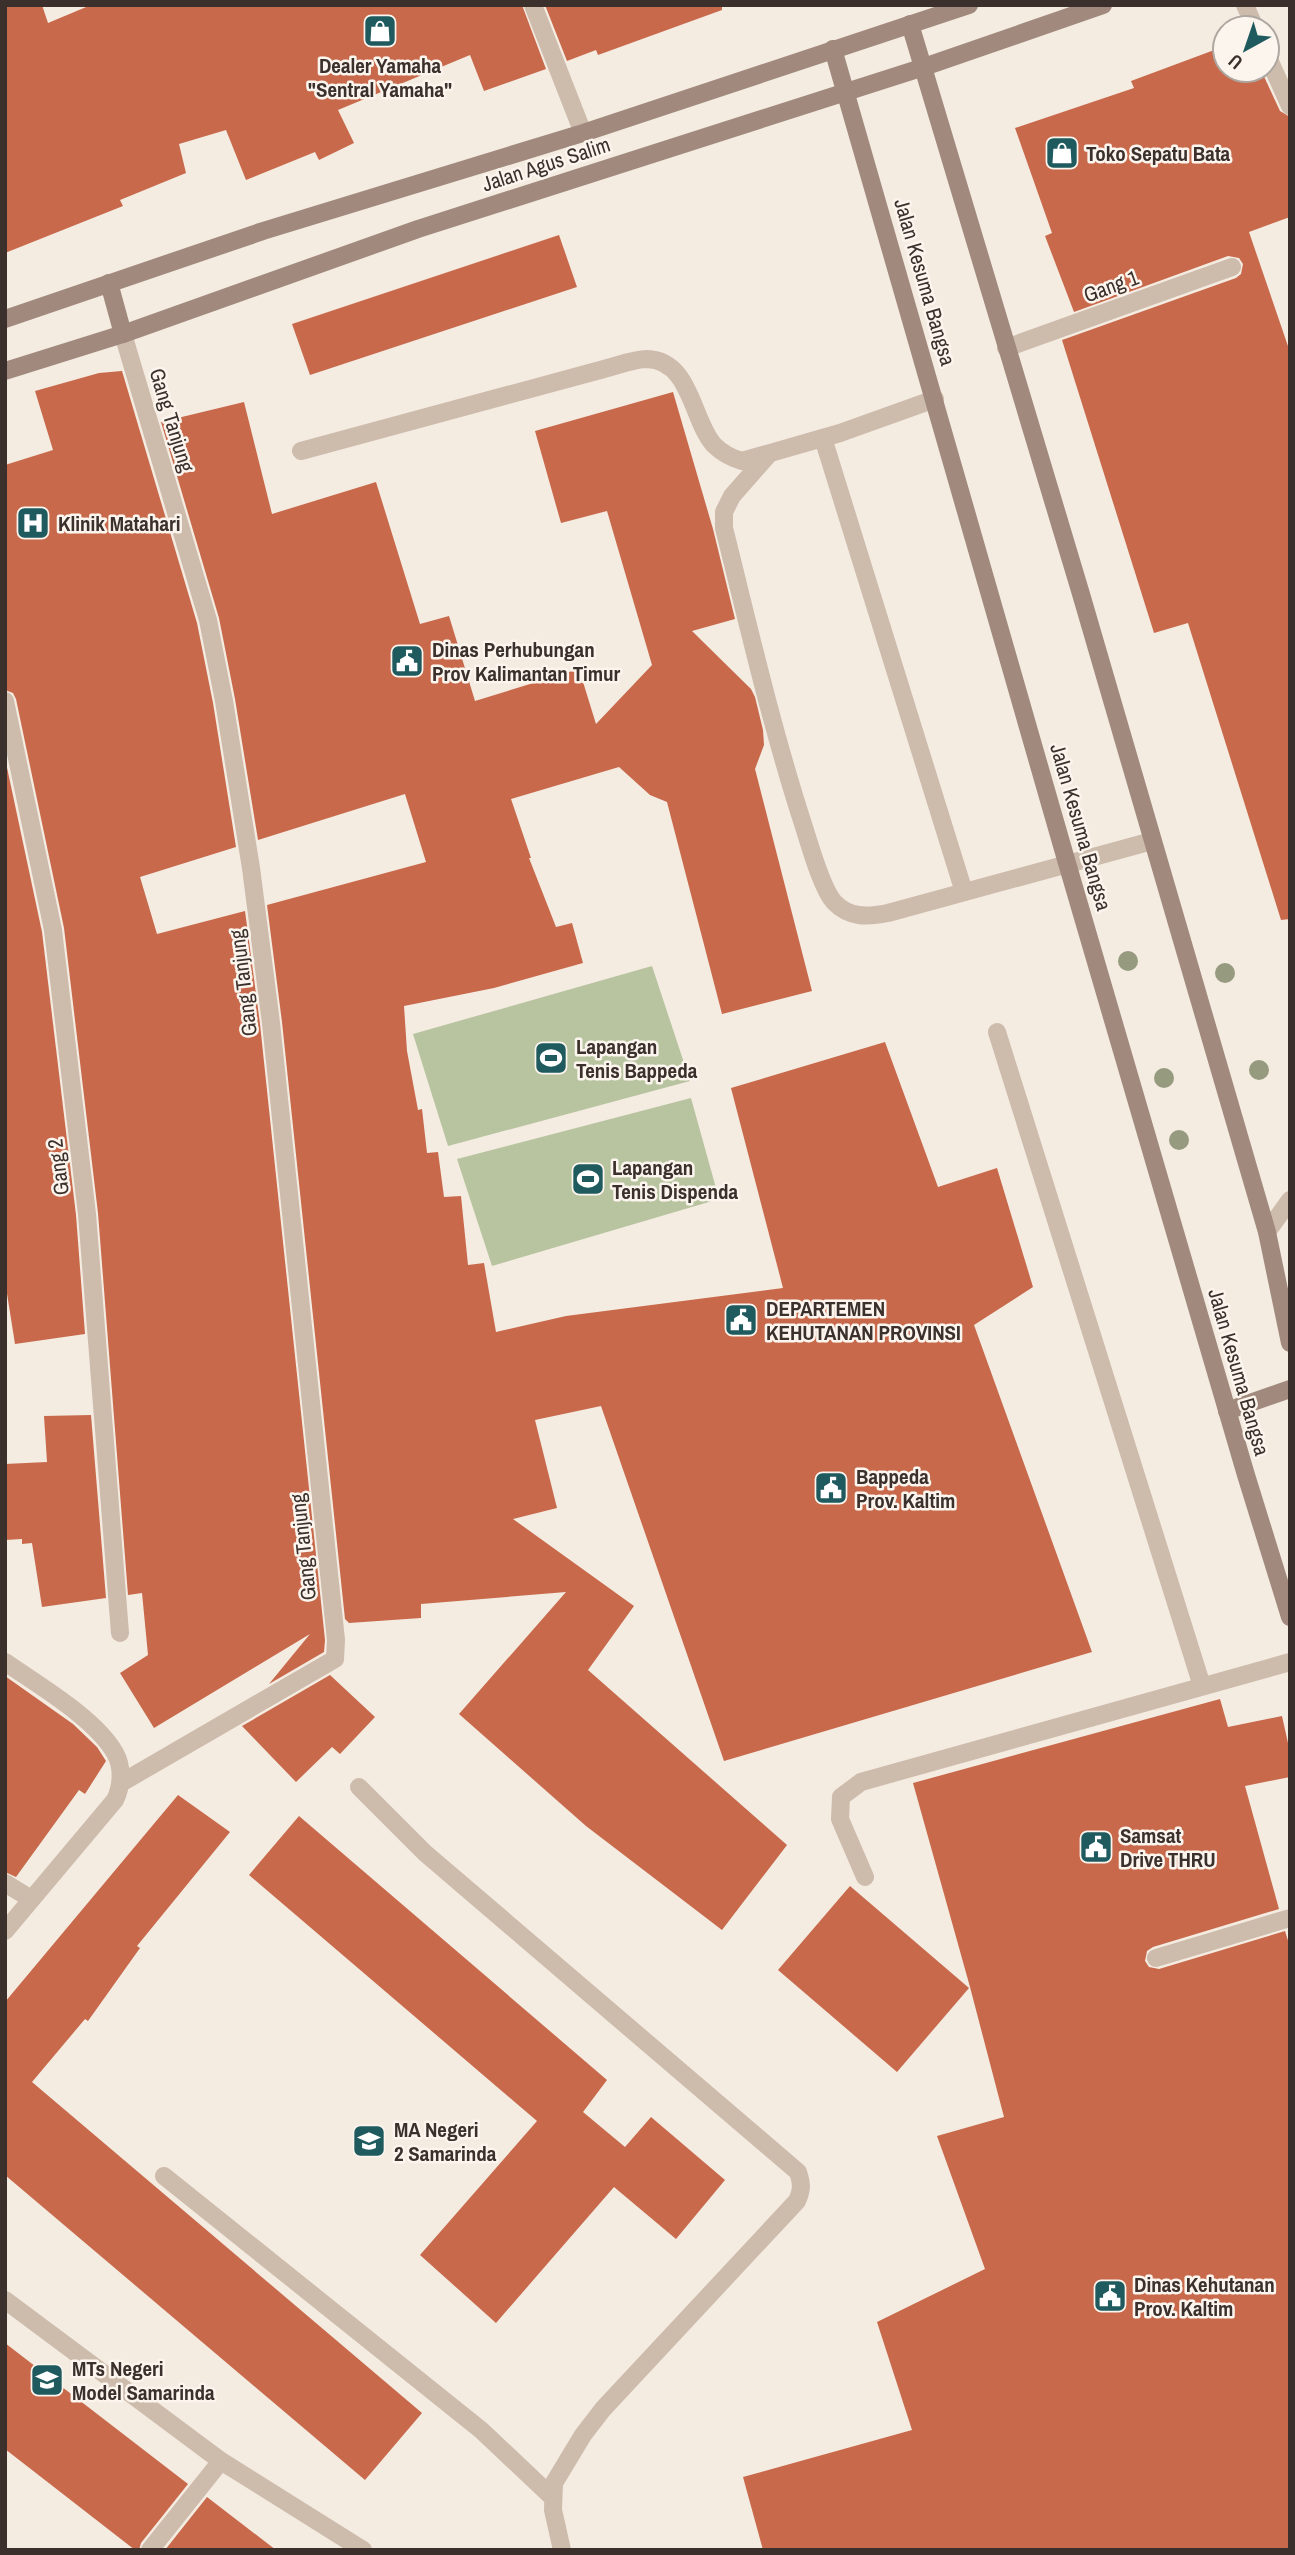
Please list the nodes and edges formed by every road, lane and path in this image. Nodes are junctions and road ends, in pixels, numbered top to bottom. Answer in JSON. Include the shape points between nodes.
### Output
{"nodes":[{"id":1,"x":533,"y":5,"type":"edge"},
{"id":2,"x":969,"y":5,"type":"edge"},
{"id":3,"x":1103,"y":5,"type":"edge"},
{"id":4,"x":910,"y":24,"type":"junction"},
{"id":5,"x":833,"y":49,"type":"junction"},
{"id":6,"x":921,"y":68,"type":"junction"},
{"id":7,"x":1280,"y":84,"type":"edge"},
{"id":8,"x":845,"y":91,"type":"junction"},
{"id":9,"x":1290,"y":106,"type":"edge"},
{"id":10,"x":583,"y":133,"type":"junction"},
{"id":11,"x":1232,"y":267,"type":"dead end"},
{"id":12,"x":108,"y":283,"type":"junction"},
{"id":13,"x":5,"y":319,"type":"edge"},
{"id":14,"x":123,"y":334,"type":"junction"},
{"id":15,"x":1006,"y":348,"type":"junction"},
{"id":16,"x":5,"y":370,"type":"edge"},
{"id":17,"x":935,"y":399,"type":"junction"},
{"id":18,"x":823,"y":438,"type":"junction"},
{"id":19,"x":301,"y":451,"type":"dead end"},
{"id":20,"x":769,"y":454,"type":"junction"},
{"id":21,"x":5,"y":701,"type":"edge"},
{"id":22,"x":1152,"y":841,"type":"junction"},
{"id":23,"x":1067,"y":863,"type":"junction"},
{"id":24,"x":964,"y":892,"type":"junction"},
{"id":25,"x":998,"y":1032,"type":"dead end"},
{"id":26,"x":1290,"y":1200,"type":"edge"},
{"id":27,"x":1268,"y":1232,"type":"junction"},
{"id":28,"x":1290,"y":1343,"type":"edge"},
{"id":29,"x":1290,"y":1389,"type":"edge"},
{"id":30,"x":1227,"y":1411,"type":"junction"},
{"id":31,"x":1290,"y":1617,"type":"edge"},
{"id":32,"x":120,"y":1633,"type":"dead end"},
{"id":33,"x":5,"y":1662,"type":"edge"},
{"id":34,"x":1290,"y":1662,"type":"edge"},
{"id":35,"x":1202,"y":1686,"type":"junction"},
{"id":36,"x":121,"y":1783,"type":"junction"},
{"id":37,"x":359,"y":1787,"type":"dead end"},
{"id":38,"x":865,"y":1877,"type":"dead end"},
{"id":39,"x":5,"y":1883,"type":"edge"},
{"id":40,"x":31,"y":1899,"type":"junction"},
{"id":41,"x":1290,"y":1918,"type":"edge"},
{"id":42,"x":5,"y":1931,"type":"edge"},
{"id":43,"x":1156,"y":1958,"type":"dead end"},
{"id":44,"x":164,"y":2176,"type":"dead end"},
{"id":45,"x":5,"y":2300,"type":"edge"},
{"id":46,"x":221,"y":2461,"type":"junction"},
{"id":47,"x":552,"y":2497,"type":"junction"},
{"id":48,"x":149,"y":2550,"type":"edge"},
{"id":49,"x":363,"y":2550,"type":"edge"},
{"id":50,"x":562,"y":2550,"type":"edge"}],
"edges":[{"from":1,"to":10,"type":"street"},
{"from":2,"to":4,"type":"street","name":"Jalan Agus Salim"},
{"from":3,"to":6,"type":"street","name":"Jalan Agus Salim"},
{"from":4,"to":5,"type":"street","name":"Jalan Agus Salim"},
{"from":4,"to":6,"type":"street"},
{"from":5,"to":8,"type":"street","name":"Jalan Kesuma Bangsa"},
{"from":5,"to":10,"type":"street","name":"Jalan Agus Salim"},
{"from":6,"to":8,"type":"street","name":"Jalan Agus Salim"},
{"from":6,"to":15,"type":"street"},
{"from":7,"to":9,"type":"street"},
{"from":8,"to":14,"type":"street","name":"Jalan Agus Salim","via":[[418,229]]},
{"from":8,"to":17,"type":"street","name":"Jalan Kesuma Bangsa"},
{"from":10,"to":12,"type":"street","name":"Jalan Agus Salim"},
{"from":11,"to":15,"type":"street","name":"Gang 1"},
{"from":12,"to":13,"type":"street","name":"Jalan Agus Salim"},
{"from":12,"to":14,"type":"street"},
{"from":14,"to":16,"type":"street","name":"Jalan Agus Salim"},
{"from":14,"to":36,"type":"street","name":"Gang Tanjung","via":[[208,620],[224,701],[271,1023],[336,1640],[335,1659]]},
{"from":15,"to":22,"type":"street"},
{"from":17,"to":18,"type":"street"},
{"from":17,"to":23,"type":"street","name":"Jalan Kesuma Bangsa"},
{"from":18,"to":20,"type":"street"},
{"from":18,"to":24,"type":"street"},
{"from":19,"to":20,"type":"street","via":[[647,359],[679,376],[713,444],[730,458],[742,461]]},
{"from":20,"to":24,"type":"street","via":[[732,496],[724,512],[724,528],[781,757],[828,893],[855,916],[867,917]]},
{"from":21,"to":32,"type":"street","name":"Gang 2","via":[[53,930],[72,1083],[92,1268]]},
{"from":22,"to":23,"type":"street"},
{"from":22,"to":27,"type":"street"},
{"from":23,"to":24,"type":"street"},
{"from":23,"to":30,"type":"street","name":"Jalan Kesuma Bangsa"},
{"from":25,"to":35,"type":"street"},
{"from":26,"to":27,"type":"street"},
{"from":27,"to":28,"type":"street"},
{"from":29,"to":30,"type":"street"},
{"from":30,"to":31,"type":"street","name":"Jalan Kesuma Bangsa"},
{"from":33,"to":36,"type":"street","via":[[93,1726],[116,1754]]},
{"from":34,"to":35,"type":"street"},
{"from":35,"to":38,"type":"street","via":[[861,1782],[841,1797],[840,1819]]},
{"from":36,"to":40,"type":"street","via":[[115,1800]]},
{"from":37,"to":47,"type":"street","via":[[425,1853],[798,2172],[802,2182],[797,2202],[603,2409],[558,2473]]},
{"from":39,"to":40,"type":"street"},
{"from":40,"to":42,"type":"street"},
{"from":41,"to":43,"type":"street"},
{"from":44,"to":47,"type":"street","via":[[481,2430]]},
{"from":45,"to":46,"type":"street"},
{"from":46,"to":48,"type":"street"},
{"from":46,"to":49,"type":"street"},
{"from":47,"to":50,"type":"street"}]}
